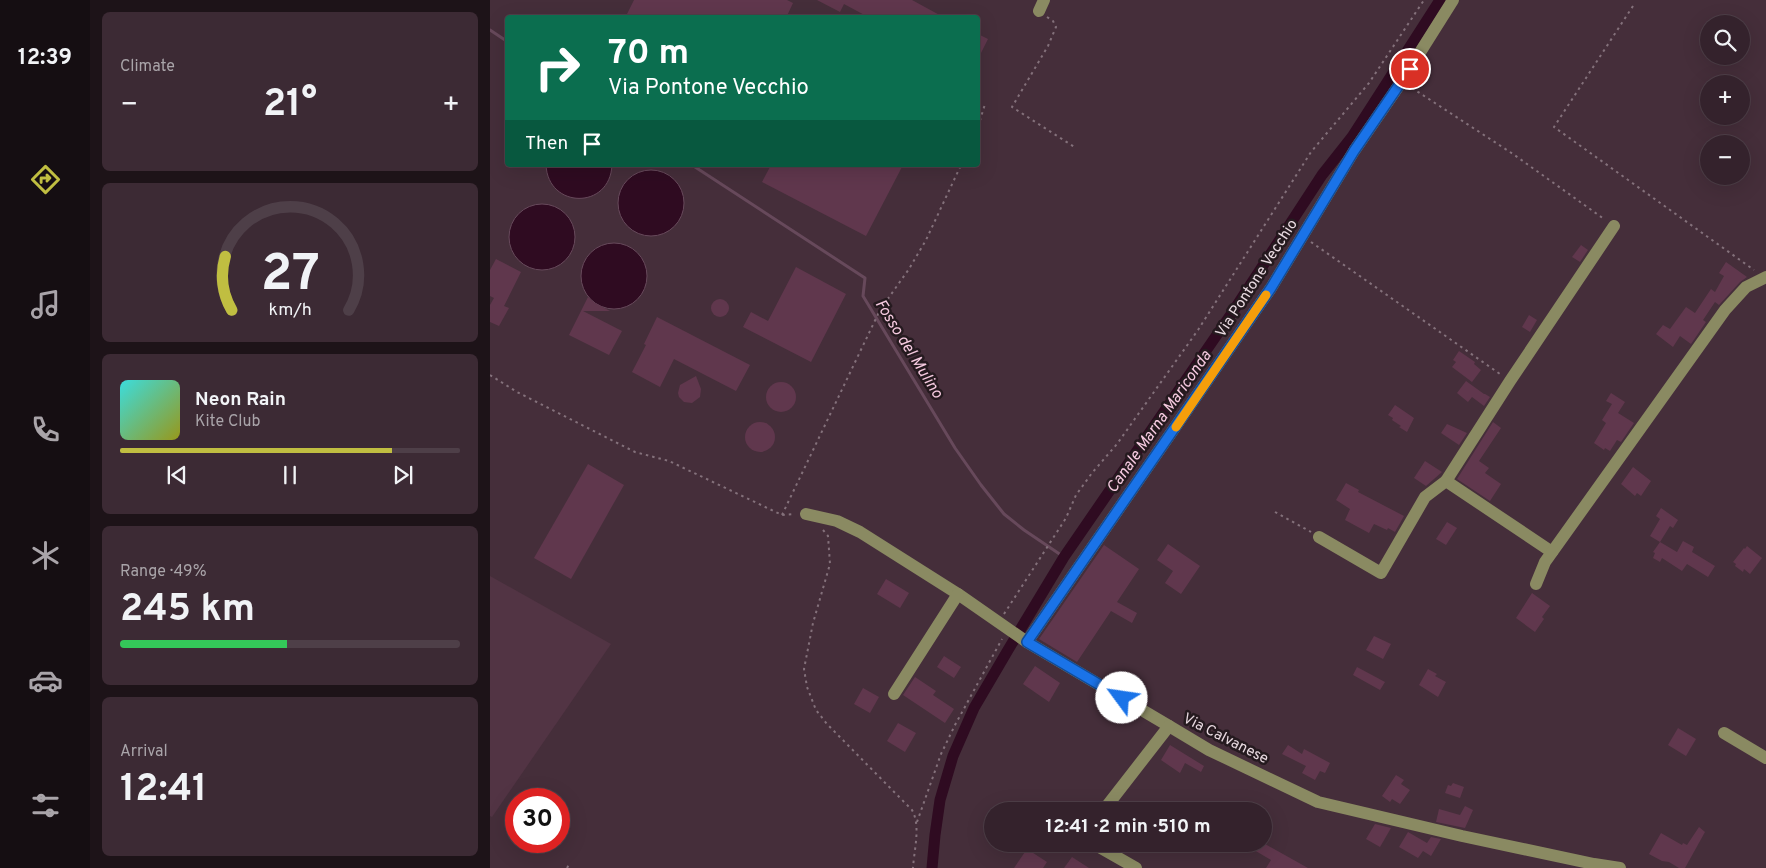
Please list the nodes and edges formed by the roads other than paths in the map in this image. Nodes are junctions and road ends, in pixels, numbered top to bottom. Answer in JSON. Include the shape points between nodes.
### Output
{"nodes":[{"id":1,"x":1452,"y":0,"type":"edge"},
{"id":2,"x":1614,"y":226,"type":"road end"},
{"id":3,"x":1765,"y":278,"type":"edge"},
{"id":4,"x":1446,"y":481,"type":"junction"},
{"id":5,"x":806,"y":514,"type":"road end"},
{"id":6,"x":1319,"y":537,"type":"road end"},
{"id":7,"x":1552,"y":552,"type":"junction"},
{"id":8,"x":1536,"y":584,"type":"dead end"},
{"id":9,"x":958,"y":594,"type":"junction"},
{"id":10,"x":1026,"y":641,"type":"junction"},
{"id":11,"x":894,"y":694,"type":"dead end"},
{"id":12,"x":1169,"y":726,"type":"junction"},
{"id":13,"x":1724,"y":733,"type":"dead end"},
{"id":14,"x":1766,"y":758,"type":"edge"},
{"id":15,"x":1110,"y":802,"type":"edge"},
{"id":16,"x":1108,"y":852,"type":"edge"},
{"id":17,"x":1136,"y":868,"type":"edge"},
{"id":18,"x":1620,"y":868,"type":"edge"}],
"edges":[{"from":1,"to":10,"type":"street","name":"Via Pontone Vecchio","via":[[1354,151],[1271,288]]},
{"from":2,"to":4,"type":"street"},
{"from":3,"to":7,"type":"street","via":[[1746,288],[1725,310]]},
{"from":4,"to":6,"type":"street","via":[[1425,497],[1381,572]]},
{"from":4,"to":7,"type":"street"},
{"from":5,"to":9,"type":"street","name":"Via Calvanese","via":[[837,521],[860,532]]},
{"from":7,"to":8,"type":"street"},
{"from":9,"to":10,"type":"street","name":"Via Calvanese"},
{"from":9,"to":11,"type":"street"},
{"from":10,"to":12,"type":"street","name":"Via Calvanese"},
{"from":12,"to":15,"type":"street"},
{"from":12,"to":18,"type":"street","name":"Via Calvanese","via":[[1209,750],[1318,802]]},
{"from":13,"to":14,"type":"street"},
{"from":16,"to":17,"type":"street"}]}
